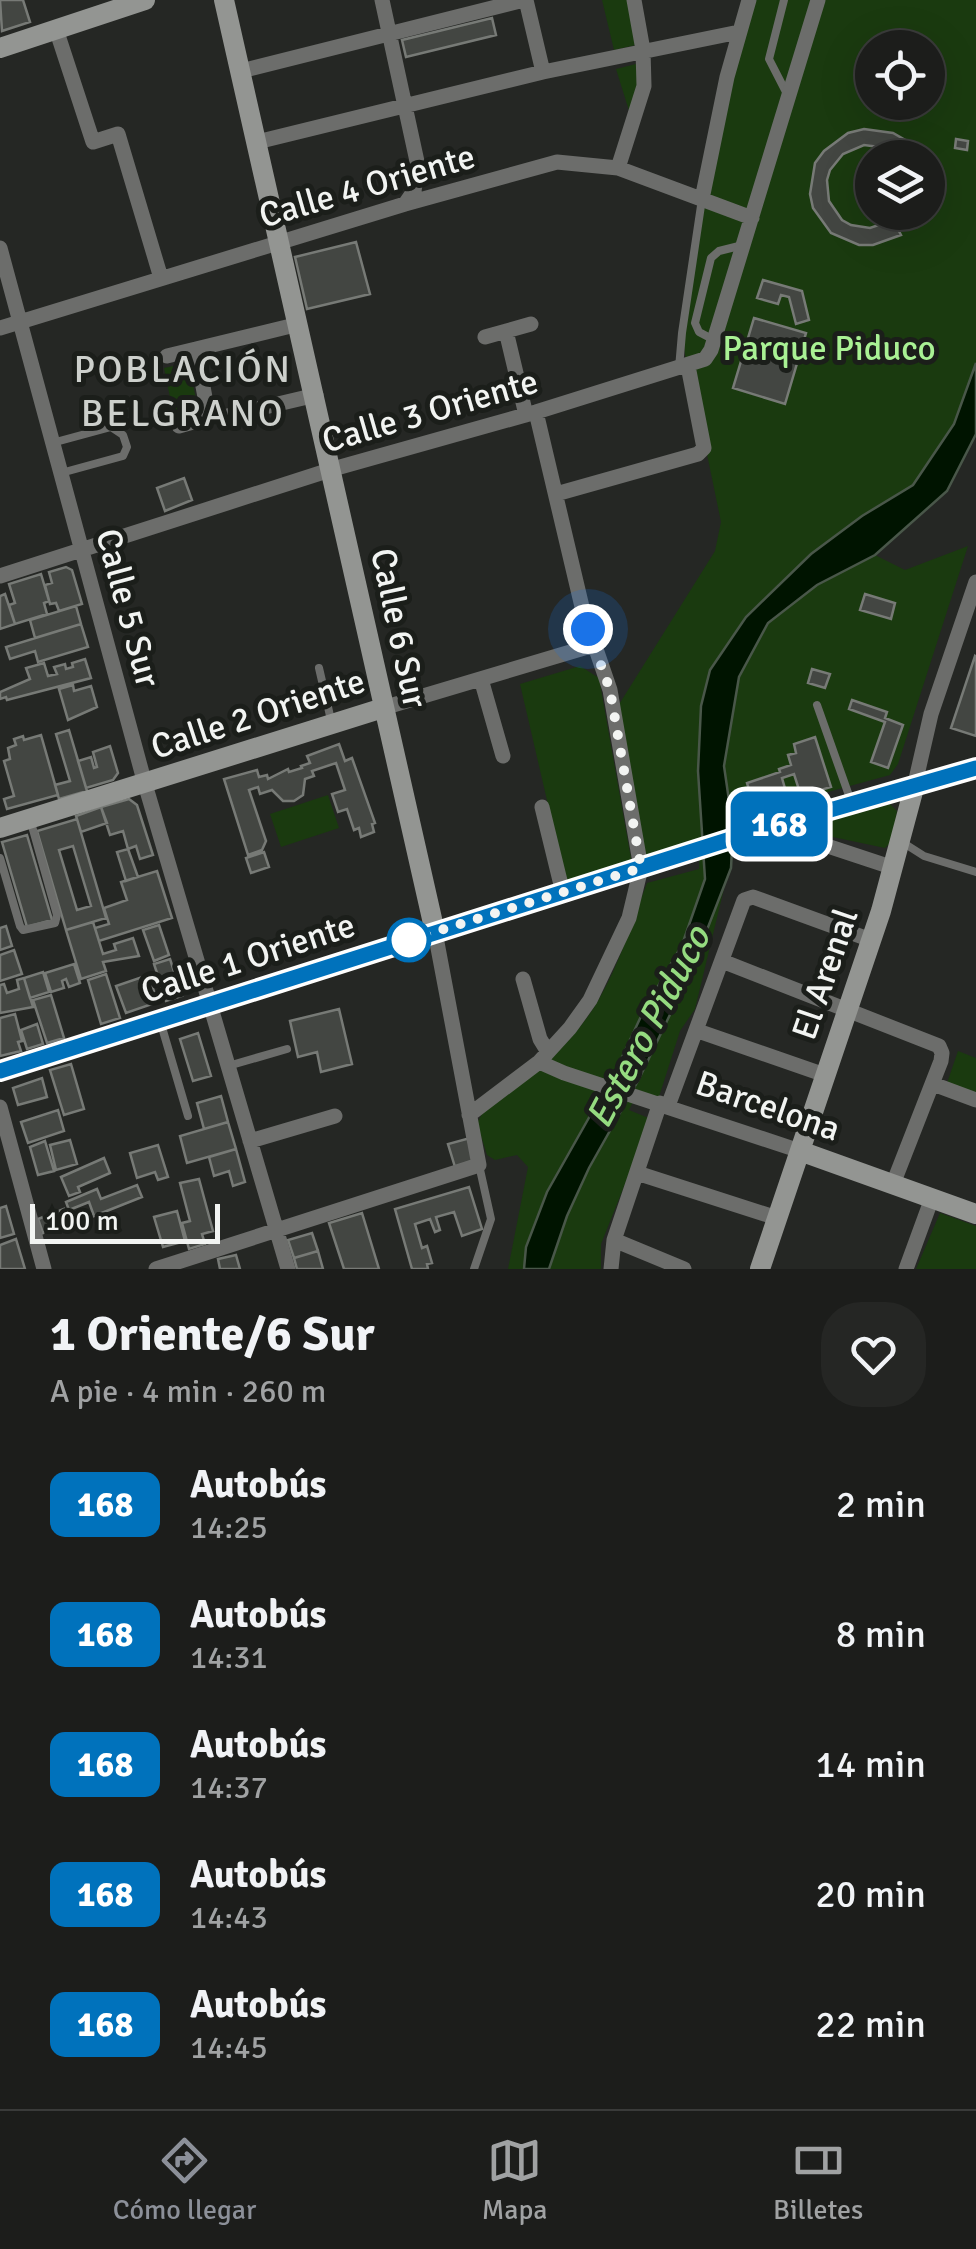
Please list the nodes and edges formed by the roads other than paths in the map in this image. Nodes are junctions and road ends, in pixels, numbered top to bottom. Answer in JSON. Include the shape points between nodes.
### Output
{"nodes":[{"id":1,"x":145,"y":0,"type":"edge"},
{"id":2,"x":224,"y":0,"type":"edge"},
{"id":3,"x":382,"y":0,"type":"edge"},
{"id":4,"x":525,"y":0,"type":"edge"},
{"id":5,"x":634,"y":0,"type":"edge"},
{"id":6,"x":749,"y":0,"type":"edge"},
{"id":7,"x":784,"y":0,"type":"edge"},
{"id":8,"x":818,"y":0,"type":"edge"},
{"id":9,"x":56,"y":29,"type":"junction"},
{"id":10,"x":738,"y":32,"type":"junction"},
{"id":11,"x":391,"y":35,"type":"junction"},
{"id":12,"x":0,"y":48,"type":"edge"},
{"id":13,"x":643,"y":50,"type":"junction"},
{"id":14,"x":241,"y":72,"type":"junction"},
{"id":15,"x":543,"y":72,"type":"junction"},
{"id":16,"x":789,"y":97,"type":"junction"},
{"id":17,"x":406,"y":106,"type":"junction"},
{"id":18,"x":257,"y":142,"type":"junction"},
{"id":19,"x":618,"y":168,"type":"junction"},
{"id":20,"x":702,"y":199,"type":"junction"},
{"id":21,"x":405,"y":204,"type":"junction"},
{"id":22,"x":752,"y":218,"type":"junction"},
{"id":23,"x":280,"y":243,"type":"junction"},
{"id":24,"x":743,"y":245,"type":"junction"},
{"id":25,"x":0,"y":248,"type":"edge"},
{"id":26,"x":161,"y":278,"type":"junction"},
{"id":27,"x":20,"y":322,"type":"junction"},
{"id":28,"x":299,"y":324,"type":"junction"},
{"id":29,"x":532,"y":324,"type":"dead end"},
{"id":30,"x":0,"y":328,"type":"edge"},
{"id":31,"x":506,"y":332,"type":"junction"},
{"id":32,"x":485,"y":337,"type":"dead end"},
{"id":33,"x":714,"y":340,"type":"junction"},
{"id":34,"x":196,"y":349,"type":"junction"},
{"id":35,"x":167,"y":356,"type":"dead end"},
{"id":36,"x":684,"y":367,"type":"junction"},
{"id":37,"x":316,"y":395,"type":"junction"},
{"id":38,"x":531,"y":413,"type":"junction"},
{"id":39,"x":214,"y":416,"type":"junction"},
{"id":40,"x":179,"y":426,"type":"dead end"},
{"id":41,"x":52,"y":443,"type":"junction"},
{"id":42,"x":333,"y":469,"type":"junction"},
{"id":43,"x":60,"y":473,"type":"junction"},
{"id":44,"x":556,"y":494,"type":"junction"},
{"id":45,"x":82,"y":550,"type":"junction"},
{"id":46,"x":0,"y":576,"type":"edge"},
{"id":47,"x":976,"y":582,"type":"edge"},
{"id":48,"x":594,"y":645,"type":"junction"},
{"id":49,"x":318,"y":668,"type":"dead end"},
{"id":50,"x":481,"y":680,"type":"junction"},
{"id":51,"x":817,"y":705,"type":"dead end"},
{"id":52,"x":383,"y":708,"type":"junction"},
{"id":53,"x":332,"y":724,"type":"junction"},
{"id":54,"x":503,"y":756,"type":"dead end"},
{"id":55,"x":976,"y":768,"type":"edge"},
{"id":56,"x":145,"y":784,"type":"junction"},
{"id":57,"x":914,"y":788,"type":"junction"},
{"id":58,"x":852,"y":804,"type":"junction"},
{"id":59,"x":542,"y":807,"type":"dead end"},
{"id":60,"x":30,"y":819,"type":"junction"},
{"id":61,"x":1,"y":826,"type":"edge"},
{"id":62,"x":770,"y":827,"type":"junction"},
{"id":63,"x":898,"y":856,"type":"junction"},
{"id":64,"x":924,"y":856,"type":"junction"},
{"id":65,"x":0,"y":858,"type":"edge"},
{"id":66,"x":641,"y":868,"type":"junction"},
{"id":67,"x":976,"y":872,"type":"edge"},
{"id":68,"x":564,"y":893,"type":"junction"},
{"id":69,"x":435,"y":932,"type":"junction"},
{"id":70,"x":871,"y":940,"type":"junction"},
{"id":71,"x":722,"y":961,"type":"junction"},
{"id":72,"x":523,"y":980,"type":"dead end"},
{"id":73,"x":210,"y":1004,"type":"junction"},
{"id":74,"x":848,"y":1008,"type":"junction"},
{"id":75,"x":160,"y":1020,"type":"junction"},
{"id":76,"x":698,"y":1031,"type":"junction"},
{"id":77,"x":287,"y":1049,"type":"dead end"},
{"id":78,"x":544,"y":1057,"type":"junction"},
{"id":79,"x":228,"y":1066,"type":"junction"},
{"id":80,"x":0,"y":1071,"type":"edge"},
{"id":81,"x":825,"y":1075,"type":"junction"},
{"id":82,"x":933,"y":1084,"type":"junction"},
{"id":83,"x":976,"y":1100,"type":"edge"},
{"id":84,"x":660,"y":1103,"type":"junction"},
{"id":85,"x":0,"y":1107,"type":"edge"},
{"id":86,"x":470,"y":1115,"type":"junction"},
{"id":87,"x":188,"y":1116,"type":"dead end"},
{"id":88,"x":335,"y":1116,"type":"dead end"},
{"id":89,"x":250,"y":1141,"type":"junction"},
{"id":90,"x":800,"y":1150,"type":"junction"},
{"id":91,"x":479,"y":1164,"type":"junction"},
{"id":92,"x":637,"y":1173,"type":"junction"},
{"id":93,"x":893,"y":1184,"type":"junction"},
{"id":94,"x":932,"y":1198,"type":"junction"},
{"id":95,"x":976,"y":1214,"type":"edge"},
{"id":96,"x":778,"y":1218,"type":"junction"},
{"id":97,"x":276,"y":1230,"type":"junction"},
{"id":98,"x":614,"y":1240,"type":"junction"},
{"id":99,"x":44,"y":1269,"type":"edge"},
{"id":100,"x":156,"y":1269,"type":"edge"},
{"id":101,"x":288,"y":1269,"type":"edge"},
{"id":102,"x":474,"y":1269,"type":"edge"},
{"id":103,"x":611,"y":1269,"type":"edge"},
{"id":104,"x":684,"y":1269,"type":"edge"},
{"id":105,"x":760,"y":1269,"type":"edge"},
{"id":106,"x":906,"y":1269,"type":"edge"}],
"edges":[{"from":1,"to":9,"type":"street"},
{"from":2,"to":14,"type":"street","name":"Calle 6 Sur"},
{"from":3,"to":11,"type":"street"},
{"from":4,"to":11,"type":"street"},
{"from":4,"to":15,"type":"street"},
{"from":5,"to":13,"type":"street"},
{"from":6,"to":10,"type":"street"},
{"from":7,"to":16,"type":"lane","via":[[769,59]]},
{"from":8,"to":16,"type":"street"},
{"from":9,"to":12,"type":"street"},
{"from":9,"to":26,"type":"street","via":[[93,142],[118,134]]},
{"from":10,"to":13,"type":"street"},
{"from":10,"to":20,"type":"street"},
{"from":11,"to":14,"type":"street"},
{"from":11,"to":17,"type":"street"},
{"from":13,"to":15,"type":"street"},
{"from":13,"to":19,"type":"street","via":[[644,86]]},
{"from":14,"to":18,"type":"street","name":"Calle 6 Sur"},
{"from":15,"to":17,"type":"street"},
{"from":16,"to":22,"type":"street"},
{"from":17,"to":18,"type":"street"},
{"from":17,"to":21,"type":"street","via":[[418,177]]},
{"from":18,"to":23,"type":"street","name":"Calle 6 Sur"},
{"from":19,"to":20,"type":"street","name":"Calle 4 Oriente"},
{"from":19,"to":21,"type":"street","name":"Calle 4 Oriente","via":[[557,162]]},
{"from":20,"to":22,"type":"street","name":"Calle 4 Oriente"},
{"from":20,"to":36,"type":"lane","via":[[682,333]]},
{"from":21,"to":23,"type":"street","name":"Calle 4 Oriente"},
{"from":22,"to":24,"type":"street"},
{"from":23,"to":26,"type":"street","name":"Calle 4 Oriente"},
{"from":23,"to":28,"type":"street","name":"Calle 6 Sur"},
{"from":24,"to":33,"type":"street"},
{"from":24,"to":33,"type":"lane","via":[[711,258],[695,322]]},
{"from":25,"to":27,"type":"street","name":"Calle 5 Sur"},
{"from":26,"to":27,"type":"street","name":"Calle 4 Oriente"},
{"from":27,"to":30,"type":"street","name":"Calle 4 Oriente"},
{"from":27,"to":41,"type":"street","name":"Calle 5 Sur"},
{"from":28,"to":34,"type":"street"},
{"from":28,"to":37,"type":"street","name":"Calle 6 Sur"},
{"from":29,"to":31,"type":"street"},
{"from":31,"to":32,"type":"street"},
{"from":31,"to":38,"type":"street"},
{"from":33,"to":36,"type":"street","name":"Calle 3 Oriente","via":[[705,359]]},
{"from":34,"to":35,"type":"street"},
{"from":34,"to":39,"type":"street"},
{"from":36,"to":38,"type":"street","name":"Calle 3 Oriente"},
{"from":36,"to":44,"type":"street","via":[[704,448],[698,454]]},
{"from":37,"to":39,"type":"street"},
{"from":37,"to":42,"type":"street","name":"Calle 6 Sur"},
{"from":38,"to":42,"type":"street","name":"Calle 3 Oriente"},
{"from":38,"to":44,"type":"street"},
{"from":39,"to":40,"type":"street"},
{"from":41,"to":43,"type":"street","name":"Calle 5 Sur"},
{"from":41,"to":43,"type":"lane","via":[[111,428],[124,434],[122,456]]},
{"from":42,"to":45,"type":"street","name":"Calle 3 Oriente"},
{"from":42,"to":52,"type":"street","name":"Calle 6 Sur"},
{"from":43,"to":45,"type":"street","name":"Calle 5 Sur"},
{"from":44,"to":48,"type":"street"},
{"from":45,"to":46,"type":"street","name":"Calle 3 Oriente"},
{"from":45,"to":56,"type":"street","name":"Calle 5 Sur"},
{"from":47,"to":57,"type":"street","name":"El Arenal","via":[[966,628],[931,714]]},
{"from":48,"to":50,"type":"street","name":"Calle 2 Oriente"},
{"from":48,"to":66,"type":"street","via":[[610,690]]},
{"from":49,"to":53,"type":"lane"},
{"from":50,"to":52,"type":"street","name":"Calle 2 Oriente"},
{"from":50,"to":54,"type":"street"},
{"from":51,"to":58,"type":"lane"},
{"from":52,"to":53,"type":"street","name":"Calle 2 Oriente"},
{"from":52,"to":69,"type":"street","name":"Calle 6 Sur"},
{"from":53,"to":56,"type":"street","name":"Calle 2 Oriente"},
{"from":55,"to":57,"type":"street","name":"Calle 1 Oriente"},
{"from":56,"to":60,"type":"street","name":"Calle 2 Oriente"},
{"from":56,"to":73,"type":"street","name":"Calle 5 Sur"},
{"from":57,"to":58,"type":"street","name":"Calle 1 Oriente"},
{"from":57,"to":63,"type":"street","name":"El Arenal"},
{"from":58,"to":62,"type":"street","name":"Calle 1 Oriente"},
{"from":59,"to":68,"type":"street"},
{"from":60,"to":61,"type":"street","name":"Calle 2 Oriente"},
{"from":60,"to":65,"type":"lane","via":[[55,923],[23,930]]},
{"from":62,"to":63,"type":"street"},
{"from":62,"to":66,"type":"street","name":"Calle 1 Oriente"},
{"from":63,"to":64,"type":"lane"},
{"from":63,"to":64,"type":"lane"},
{"from":63,"to":70,"type":"street","name":"El Arenal"},
{"from":64,"to":67,"type":"lane"},
{"from":66,"to":68,"type":"street","name":"Calle 1 Oriente"},
{"from":66,"to":78,"type":"street","via":[[613,956],[590,1000]]},
{"from":68,"to":69,"type":"street","name":"Calle 1 Oriente"},
{"from":69,"to":73,"type":"street","name":"Calle 1 Oriente"},
{"from":69,"to":86,"type":"street","name":"Calle 6 Sur"},
{"from":70,"to":71,"type":"street","via":[[748,897]]},
{"from":70,"to":74,"type":"street","name":"El Arenal"},
{"from":71,"to":74,"type":"street"},
{"from":71,"to":76,"type":"street"},
{"from":72,"to":78,"type":"street"},
{"from":73,"to":75,"type":"street","name":"Calle 1 Oriente"},
{"from":73,"to":79,"type":"street","name":"Calle 5 Sur"},
{"from":74,"to":81,"type":"street","name":"El Arenal"},
{"from":74,"to":82,"type":"street","via":[[938,1046]]},
{"from":75,"to":80,"type":"street","name":"Calle 1 Oriente"},
{"from":75,"to":87,"type":"lane"},
{"from":76,"to":81,"type":"street"},
{"from":76,"to":84,"type":"street"},
{"from":77,"to":79,"type":"lane"},
{"from":78,"to":84,"type":"street","name":"Barcelona","via":[[564,1073]]},
{"from":78,"to":86,"type":"street"},
{"from":79,"to":89,"type":"street","name":"Calle 5 Sur"},
{"from":81,"to":90,"type":"street","name":"El Arenal"},
{"from":82,"to":83,"type":"street"},
{"from":82,"to":93,"type":"street"},
{"from":84,"to":90,"type":"street","name":"Barcelona"},
{"from":84,"to":92,"type":"street"},
{"from":85,"to":99,"type":"street"},
{"from":86,"to":91,"type":"street","name":"Calle 6 Sur"},
{"from":88,"to":89,"type":"street"},
{"from":89,"to":97,"type":"street","name":"Calle 5 Sur"},
{"from":90,"to":93,"type":"street","name":"Barcelona"},
{"from":90,"to":96,"type":"street","name":"El Arenal"},
{"from":91,"to":97,"type":"street"},
{"from":91,"to":102,"type":"lane","name":"Calle 6 Sur","via":[[491,1219]]},
{"from":92,"to":96,"type":"street"},
{"from":92,"to":98,"type":"street"},
{"from":93,"to":94,"type":"street","name":"Barcelona"},
{"from":94,"to":95,"type":"street","name":"Barcelona"},
{"from":94,"to":106,"type":"street"},
{"from":96,"to":105,"type":"street","name":"El Arenal"},
{"from":97,"to":100,"type":"street"},
{"from":97,"to":101,"type":"street","name":"Calle 5 Sur"},
{"from":98,"to":103,"type":"street"},
{"from":98,"to":104,"type":"street"}]}
